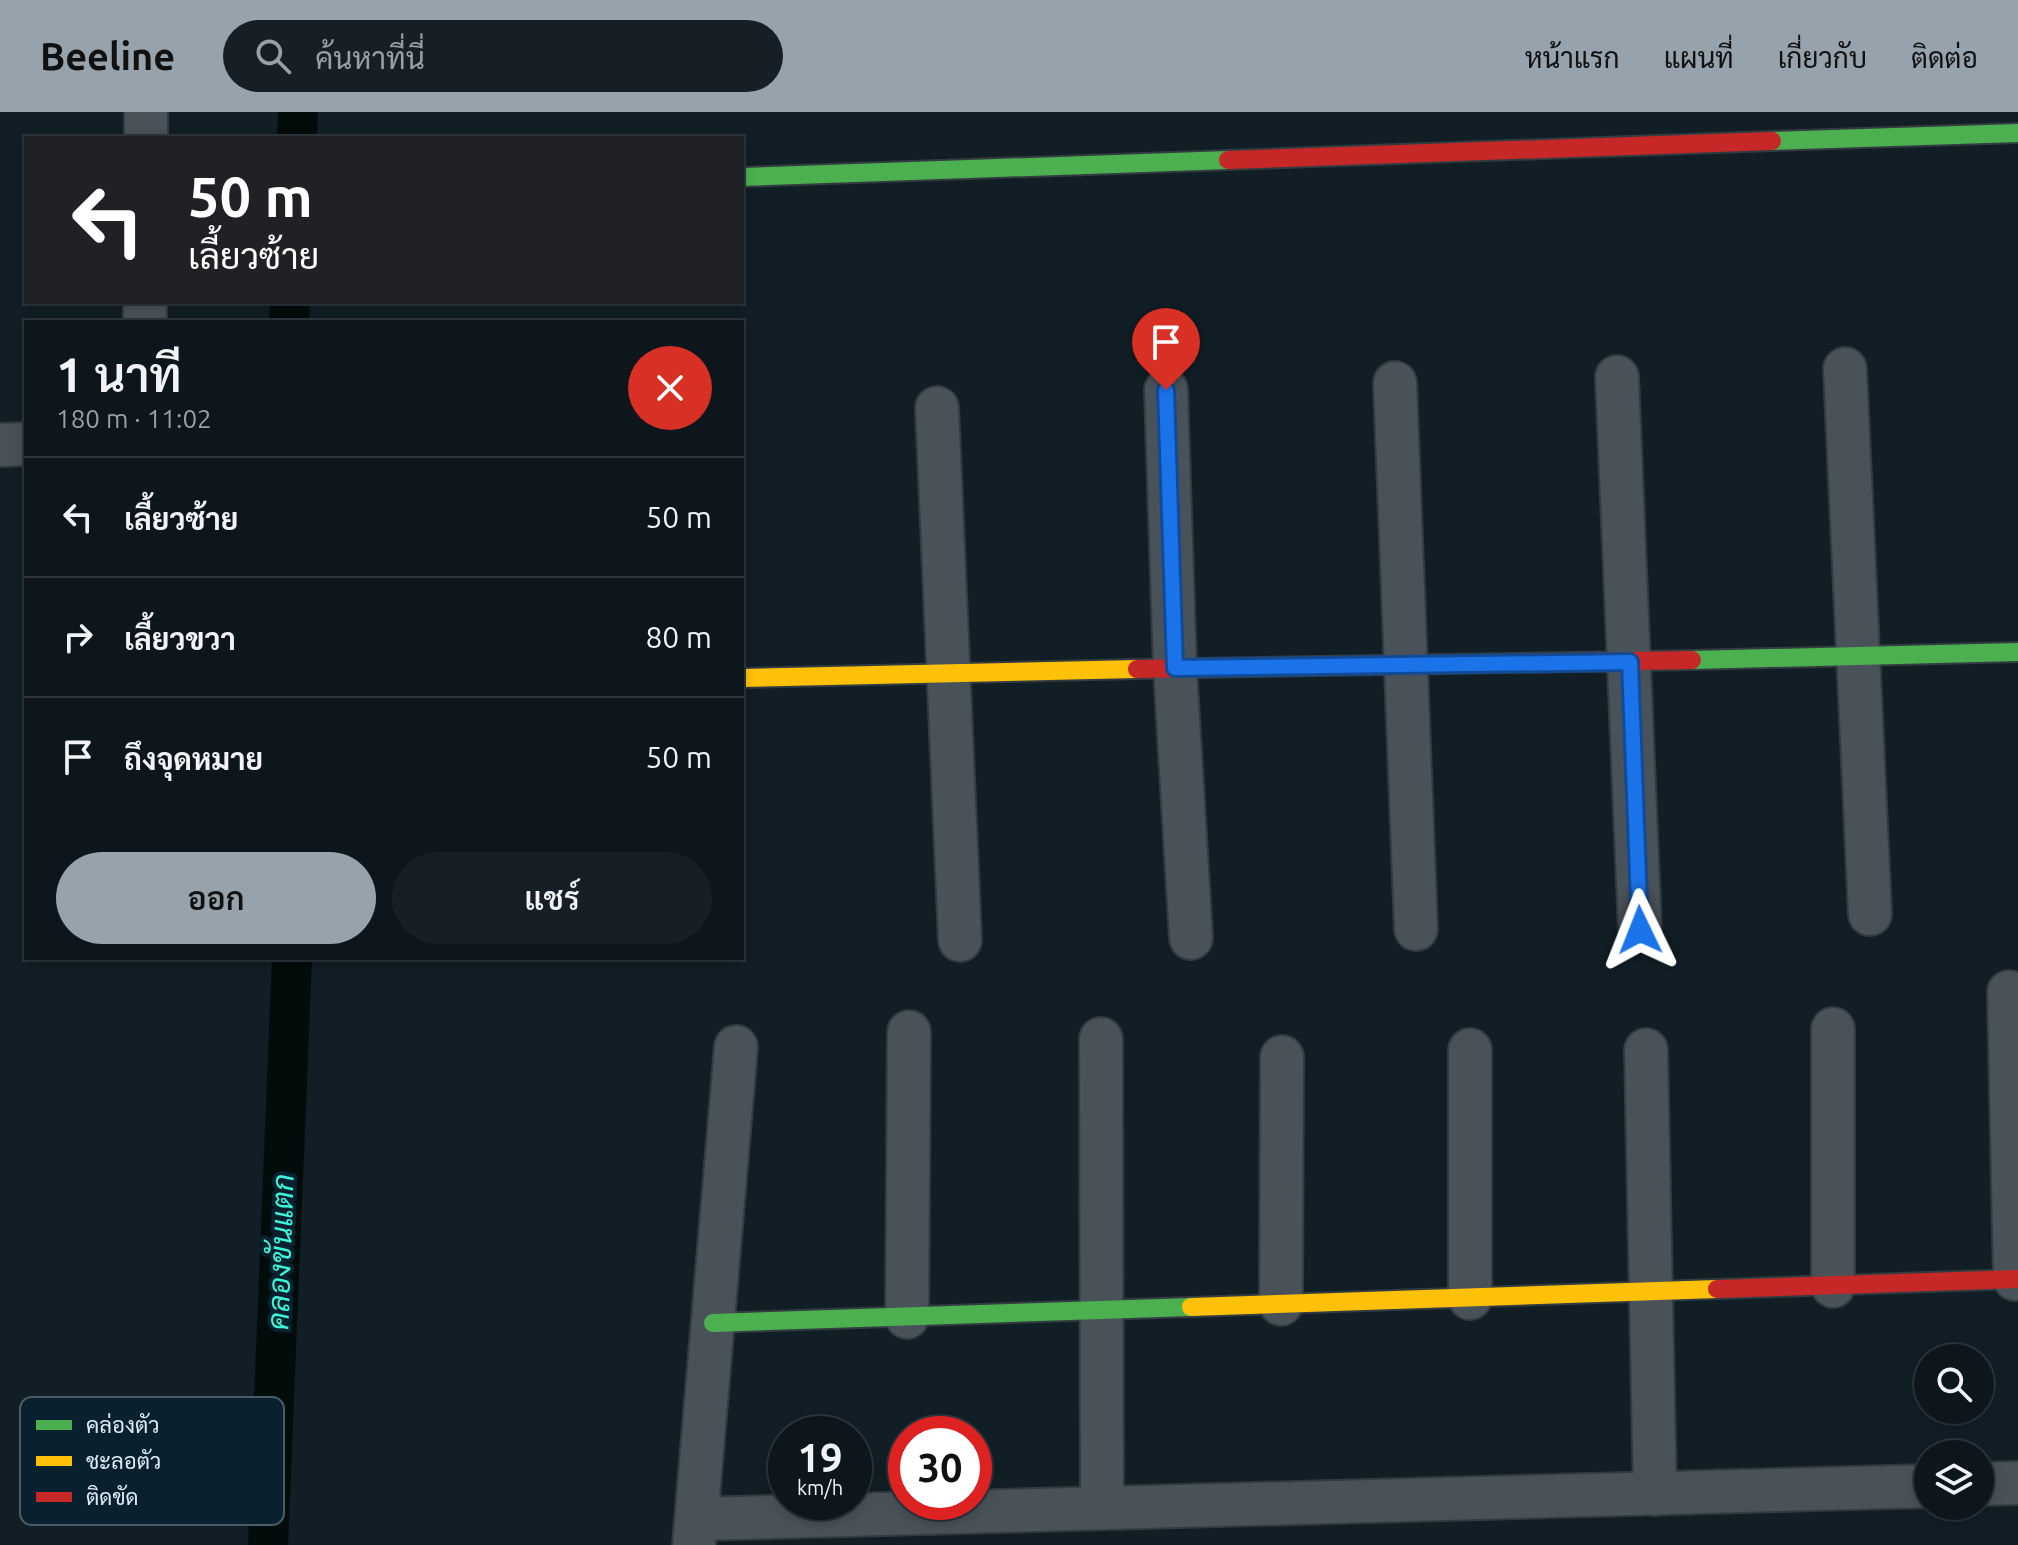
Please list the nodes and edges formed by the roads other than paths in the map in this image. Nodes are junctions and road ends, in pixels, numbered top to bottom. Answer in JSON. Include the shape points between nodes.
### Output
{"nodes":[{"id":1,"x":146,"y":112,"type":"edge"},
{"id":2,"x":2018,"y":133,"type":"edge"},
{"id":3,"x":146,"y":136,"type":"edge"},
{"id":4,"x":744,"y":177,"type":"edge"},
{"id":5,"x":1845,"y":369,"type":"dead end"},
{"id":6,"x":1617,"y":377,"type":"dead end"},
{"id":7,"x":1395,"y":383,"type":"dead end"},
{"id":8,"x":1166,"y":390,"type":"dead end"},
{"id":9,"x":937,"y":408,"type":"dead end"},
{"id":10,"x":24,"y":444,"type":"edge"},
{"id":11,"x":0,"y":445,"type":"edge"},
{"id":12,"x":2018,"y":652,"type":"edge"},
{"id":13,"x":1859,"y":655,"type":"junction"},
{"id":14,"x":1630,"y":662,"type":"junction"},
{"id":15,"x":1404,"y":663,"type":"junction"},
{"id":16,"x":1175,"y":668,"type":"junction"},
{"id":17,"x":948,"y":672,"type":"junction"},
{"id":18,"x":744,"y":678,"type":"edge"},
{"id":19,"x":1870,"y":914,"type":"dead end"},
{"id":20,"x":1416,"y":929,"type":"dead end"},
{"id":21,"x":1640,"y":930,"type":"dead end"},
{"id":22,"x":1191,"y":938,"type":"dead end"},
{"id":23,"x":960,"y":940,"type":"dead end"},
{"id":24,"x":2009,"y":992,"type":"dead end"},
{"id":25,"x":1833,"y":1029,"type":"dead end"},
{"id":26,"x":909,"y":1032,"type":"dead end"},
{"id":27,"x":1101,"y":1039,"type":"dead end"},
{"id":28,"x":736,"y":1047,"type":"dead end"},
{"id":29,"x":1470,"y":1050,"type":"dead end"},
{"id":30,"x":1646,"y":1050,"type":"dead end"},
{"id":31,"x":1282,"y":1057,"type":"dead end"},
{"id":32,"x":2017,"y":1279,"type":"edge"},
{"id":33,"x":1833,"y":1286,"type":"junction"},
{"id":34,"x":1651,"y":1291,"type":"junction"},
{"id":35,"x":1470,"y":1298,"type":"junction"},
{"id":36,"x":1281,"y":1304,"type":"junction"},
{"id":37,"x":1101,"y":1310,"type":"junction"},
{"id":38,"x":907,"y":1317,"type":"junction"},
{"id":39,"x":713,"y":1323,"type":"junction"},
{"id":40,"x":2018,"y":1483,"type":"edge"},
{"id":41,"x":1994,"y":1484,"type":"edge"},
{"id":42,"x":1914,"y":1486,"type":"edge"},
{"id":43,"x":1655,"y":1494,"type":"junction"},
{"id":44,"x":1102,"y":1508,"type":"junction"},
{"id":45,"x":695,"y":1532,"type":"edge"}],
"edges":[{"from":1,"to":3,"type":"street"},
{"from":2,"to":4,"type":"street"},
{"from":5,"to":13,"type":"street"},
{"from":6,"to":14,"type":"street"},
{"from":7,"to":15,"type":"street"},
{"from":8,"to":16,"type":"street"},
{"from":9,"to":17,"type":"street"},
{"from":10,"to":11,"type":"street"},
{"from":12,"to":13,"type":"street"},
{"from":13,"to":14,"type":"street"},
{"from":13,"to":19,"type":"street"},
{"from":14,"to":15,"type":"street"},
{"from":14,"to":21,"type":"street"},
{"from":15,"to":16,"type":"street"},
{"from":15,"to":20,"type":"street"},
{"from":16,"to":17,"type":"street"},
{"from":16,"to":22,"type":"street"},
{"from":17,"to":18,"type":"street"},
{"from":17,"to":23,"type":"street"},
{"from":24,"to":32,"type":"street"},
{"from":25,"to":33,"type":"street"},
{"from":26,"to":38,"type":"street"},
{"from":27,"to":37,"type":"street"},
{"from":28,"to":39,"type":"street"},
{"from":29,"to":35,"type":"street"},
{"from":30,"to":34,"type":"street"},
{"from":31,"to":36,"type":"street"},
{"from":32,"to":33,"type":"street"},
{"from":33,"to":34,"type":"street"},
{"from":34,"to":35,"type":"street"},
{"from":34,"to":43,"type":"street"},
{"from":35,"to":36,"type":"street"},
{"from":36,"to":37,"type":"street"},
{"from":37,"to":38,"type":"street"},
{"from":37,"to":44,"type":"street"},
{"from":38,"to":39,"type":"street"},
{"from":39,"to":45,"type":"street"},
{"from":40,"to":41,"type":"street"},
{"from":42,"to":43,"type":"street"},
{"from":43,"to":44,"type":"street"},
{"from":44,"to":45,"type":"street"}]}
